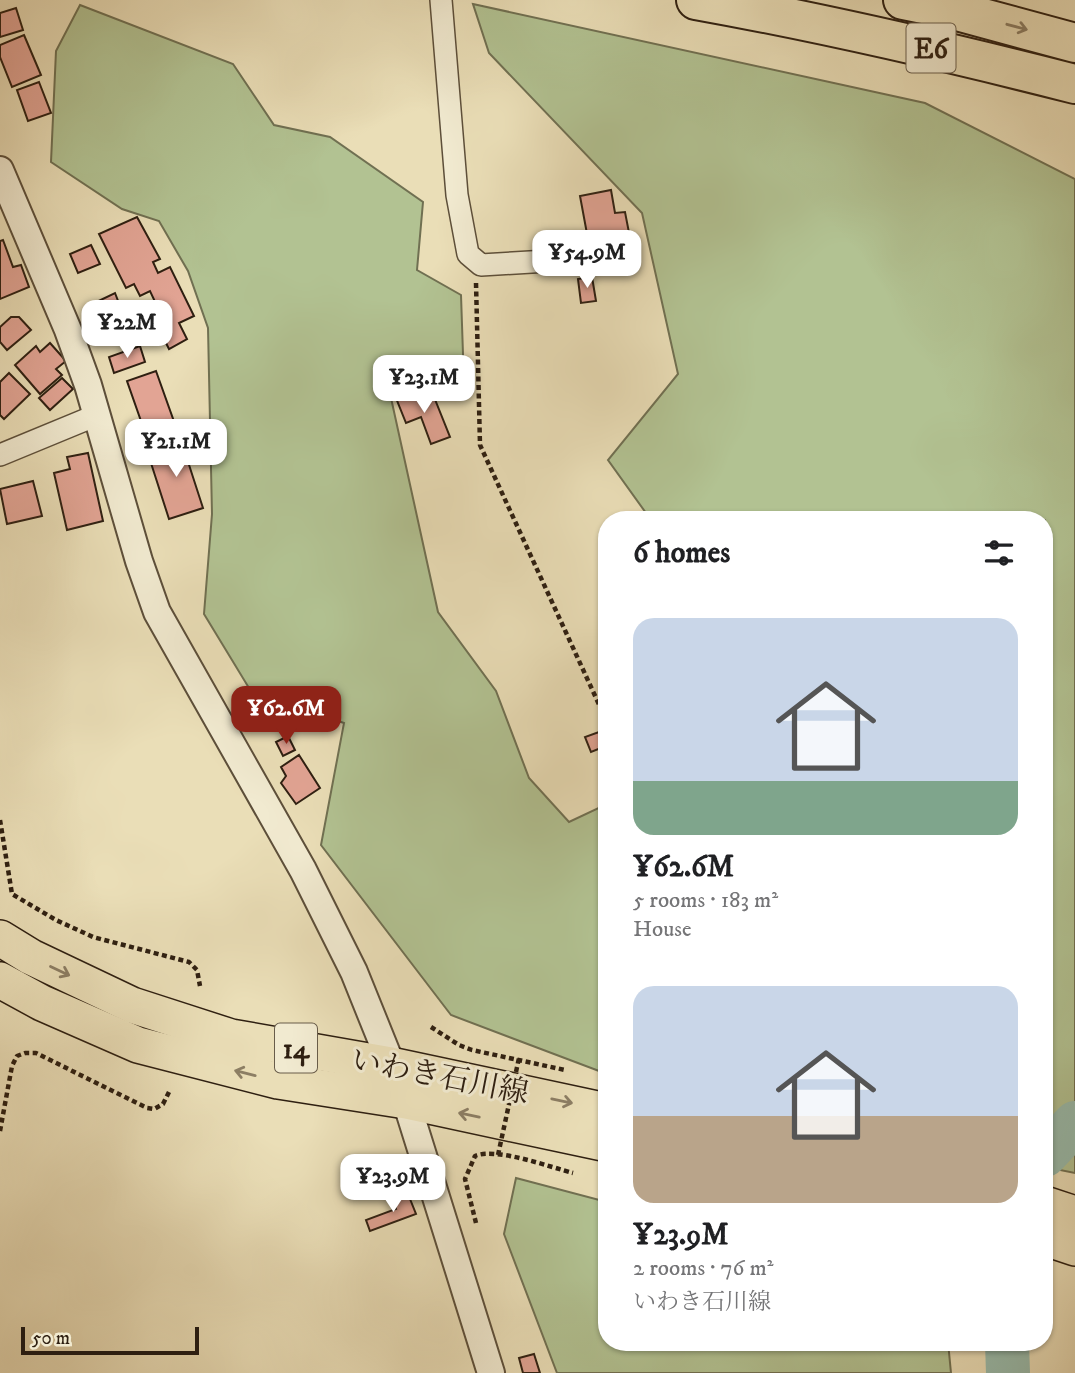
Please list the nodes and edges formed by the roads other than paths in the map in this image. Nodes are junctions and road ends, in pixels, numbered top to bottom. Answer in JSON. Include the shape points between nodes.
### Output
{"nodes":[{"id":1,"x":441,"y":0,"type":"edge"},
{"id":2,"x":696,"y":0,"type":"edge"},
{"id":3,"x":903,"y":0,"type":"edge"},
{"id":4,"x":786,"y":16,"type":"junction"},
{"id":5,"x":1075,"y":43,"type":"edge"},
{"id":6,"x":1075,"y":84,"type":"edge"},
{"id":7,"x":1075,"y":108,"type":"edge"},
{"id":8,"x":0,"y":170,"type":"edge"},
{"id":9,"x":581,"y":259,"type":"dead end"},
{"id":10,"x":96,"y":415,"type":"junction"},
{"id":11,"x":0,"y":455,"type":"edge"},
{"id":12,"x":0,"y":938,"type":"edge"},
{"id":13,"x":0,"y":980,"type":"edge"},
{"id":14,"x":391,"y":1065,"type":"junction"},
{"id":15,"x":406,"y":1101,"type":"junction"},
{"id":16,"x":598,"y":1109,"type":"edge"},
{"id":17,"x":598,"y":1142,"type":"edge"},
{"id":18,"x":1053,"y":1207,"type":"edge"},
{"id":19,"x":1075,"y":1214,"type":"edge"},
{"id":20,"x":1053,"y":1241,"type":"edge"},
{"id":21,"x":1075,"y":1248,"type":"edge"},
{"id":22,"x":491,"y":1373,"type":"edge"}],
"edges":[{"from":1,"to":9,"type":"street","via":[[457,195],[468,254],[481,265]]},
{"from":2,"to":4,"type":"highway","number":"E6"},
{"from":3,"to":5,"type":"highway","number":"E6","one_way":true},
{"from":4,"to":6,"type":"highway","number":"E6"},
{"from":4,"to":7,"type":"highway"},
{"from":8,"to":10,"type":"street","via":[[68,330]]},
{"from":10,"to":11,"type":"street"},
{"from":10,"to":14,"type":"street","via":[[158,612],[303,870],[354,972]]},
{"from":12,"to":14,"type":"main road","name":"いわき石川線","number":"14","one_way":true,"via":[[132,1005],[231,1037]]},
{"from":15,"to":13,"type":"main road","name":"いわき石川線","number":"14","one_way":true,"via":[[278,1081],[138,1045]]},
{"from":14,"to":15,"type":"street"},
{"from":14,"to":16,"type":"main road","name":"いわき石川線","number":"14","one_way":true},
{"from":17,"to":15,"type":"main road","name":"いわき石川線","number":"14","one_way":true},
{"from":15,"to":22,"type":"street"},
{"from":18,"to":19,"type":"main road"},
{"from":20,"to":21,"type":"main road"}]}
